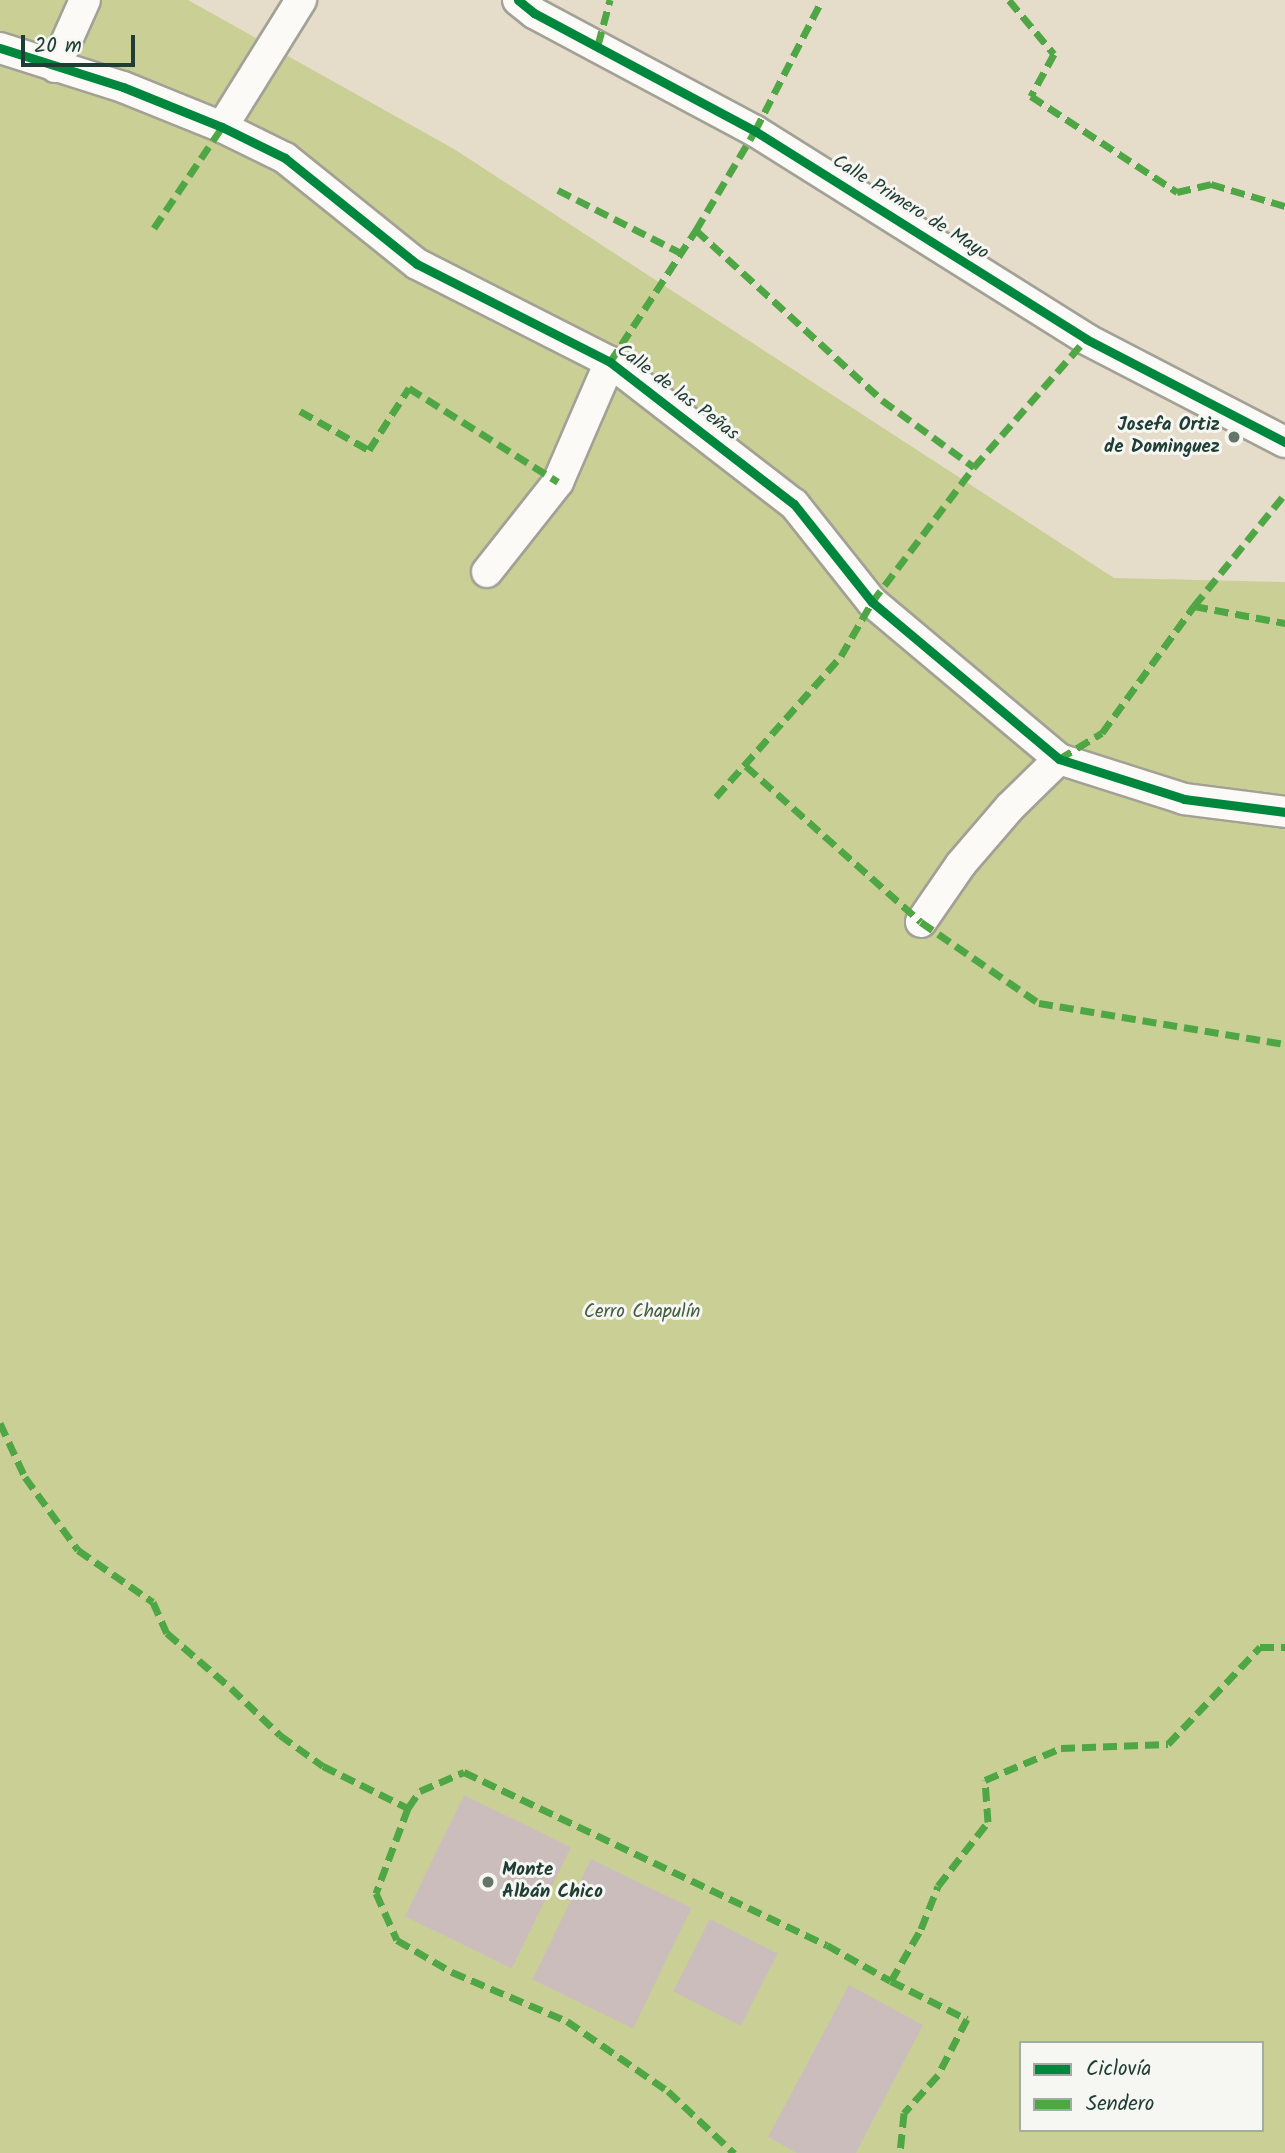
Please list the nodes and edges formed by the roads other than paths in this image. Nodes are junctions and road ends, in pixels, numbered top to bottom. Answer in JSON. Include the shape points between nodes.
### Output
{"nodes":[{"id":1,"x":85,"y":0,"type":"edge"},
{"id":2,"x":301,"y":0,"type":"edge"},
{"id":3,"x":518,"y":0,"type":"edge"},
{"id":4,"x":0,"y":48,"type":"edge"},
{"id":5,"x":55,"y":67,"type":"junction"},
{"id":6,"x":222,"y":127,"type":"junction"},
{"id":7,"x":610,"y":362,"type":"junction"},
{"id":8,"x":1285,"y":442,"type":"edge"},
{"id":9,"x":487,"y":572,"type":"dead end"},
{"id":10,"x":1059,"y":759,"type":"junction"},
{"id":11,"x":1285,"y":812,"type":"edge"},
{"id":12,"x":921,"y":922,"type":"dead end"}],
"edges":[{"from":1,"to":5,"type":"street"},
{"from":2,"to":6,"type":"street"},
{"from":3,"to":8,"type":"street","name":"Calle Primero de Mayo","via":[[534,13],[755,131],[1086,339]]},
{"from":4,"to":5,"type":"street","name":"Calle de las Peñas"},
{"from":5,"to":6,"type":"street","name":"Calle de las Peñas","via":[[123,87]]},
{"from":6,"to":7,"type":"street","name":"Calle de las Peñas","via":[[285,158],[417,264]]},
{"from":7,"to":9,"type":"street","via":[[558,482]]},
{"from":7,"to":10,"type":"street","name":"Calle de las Peñas","via":[[794,504],[872,602]]},
{"from":10,"to":11,"type":"street","name":"Calle de las Peñas","via":[[1184,799]]},
{"from":10,"to":12,"type":"street","via":[[961,864]]}]}
